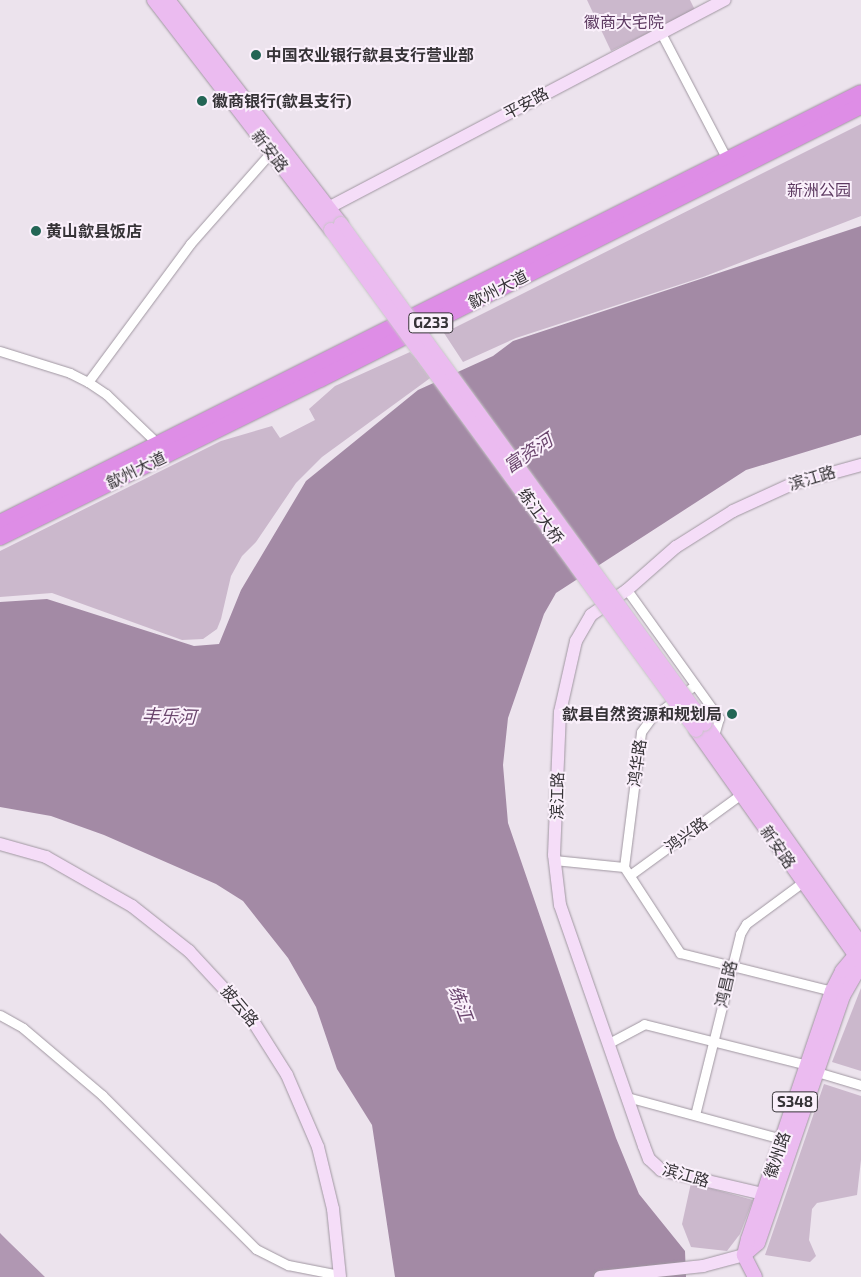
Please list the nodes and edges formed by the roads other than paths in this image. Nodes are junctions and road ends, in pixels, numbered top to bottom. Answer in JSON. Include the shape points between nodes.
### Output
{"nodes":[{"id":1,"x":154,"y":0,"type":"edge"},
{"id":2,"x":168,"y":0,"type":"edge"},
{"id":3,"x":725,"y":0,"type":"edge"},
{"id":4,"x":660,"y":33,"type":"junction"},
{"id":5,"x":861,"y":93,"type":"edge"},
{"id":6,"x":861,"y":106,"type":"edge"},
{"id":7,"x":271,"y":152,"type":"junction"},
{"id":8,"x":727,"y":159,"type":"junction"},
{"id":9,"x":328,"y":208,"type":"junction"},
{"id":10,"x":336,"y":227,"type":"junction"},
{"id":11,"x":0,"y":351,"type":"edge"},
{"id":12,"x":88,"y":382,"type":"junction"},
{"id":13,"x":159,"y":446,"type":"junction"},
{"id":14,"x":861,"y":465,"type":"edge"},
{"id":15,"x":0,"y":524,"type":"edge"},
{"id":16,"x":0,"y":536,"type":"edge"},
{"id":17,"x":627,"y":590,"type":"junction"},
{"id":18,"x":695,"y":685,"type":"junction"},
{"id":19,"x":701,"y":727,"type":"junction"},
{"id":20,"x":714,"y":736,"type":"junction"},
{"id":21,"x":741,"y":794,"type":"junction"},
{"id":22,"x":0,"y":844,"type":"edge"},
{"id":23,"x":554,"y":860,"type":"junction"},
{"id":24,"x":624,"y":866,"type":"junction"},
{"id":25,"x":630,"y":875,"type":"junction"},
{"id":26,"x":804,"y":882,"type":"junction"},
{"id":27,"x":860,"y":955,"type":"edge"},
{"id":28,"x":731,"y":966,"type":"junction"},
{"id":29,"x":832,"y":991,"type":"junction"},
{"id":30,"x":0,"y":1015,"type":"edge"},
{"id":31,"x":713,"y":1042,"type":"junction"},
{"id":32,"x":609,"y":1043,"type":"junction"},
{"id":33,"x":812,"y":1068,"type":"junction"},
{"id":34,"x":861,"y":1084,"type":"edge"},
{"id":35,"x":627,"y":1097,"type":"junction"},
{"id":36,"x":695,"y":1115,"type":"junction"},
{"id":37,"x":782,"y":1139,"type":"junction"},
{"id":38,"x":764,"y":1194,"type":"junction"},
{"id":39,"x":744,"y":1255,"type":"junction"},
{"id":40,"x":340,"y":1276,"type":"edge"},
{"id":41,"x":600,"y":1277,"type":"edge"},
{"id":42,"x":755,"y":1277,"type":"edge"}],
"edges":[{"from":1,"to":7,"type":"main road","name":"新安路"},
{"from":2,"to":9,"type":"main road","name":"新安路"},
{"from":3,"to":4,"type":"street","name":"平安路"},
{"from":4,"to":8,"type":"street"},
{"from":4,"to":9,"type":"street","name":"平安路"},
{"from":5,"to":8,"type":"highway","name":"歙州大道","number":"G233"},
{"from":6,"to":16,"type":"highway","name":"歙州大道","number":"G233","via":[[320,380]]},
{"from":7,"to":10,"type":"main road","name":"新安路"},
{"from":7,"to":12,"type":"street","via":[[190,244]]},
{"from":8,"to":13,"type":"highway","name":"歙州大道","number":"G233"},
{"from":9,"to":10,"type":"main road","name":"新安路"},
{"from":10,"to":19,"type":"main road","name":"练江大桥","bridge":true},
{"from":11,"to":12,"type":"street","via":[[70,372]]},
{"from":12,"to":13,"type":"street","via":[[106,394]]},
{"from":13,"to":15,"type":"highway","name":"歙州大道","number":"G233"},
{"from":14,"to":17,"type":"street","name":"滨江路","via":[[792,484],[733,511],[676,547]]},
{"from":17,"to":18,"type":"street"},
{"from":17,"to":23,"type":"street","name":"滨江路","via":[[591,615],[578,636],[568,671],[558,732]]},
{"from":18,"to":20,"type":"street","via":[[719,718]]},
{"from":18,"to":24,"type":"street","name":"鸿华路","via":[[651,718],[641,732]]},
{"from":19,"to":20,"type":"main road","name":"新安路"},
{"from":19,"to":21,"type":"main road","name":"新安路"},
{"from":20,"to":27,"type":"main road","name":"新安路"},
{"from":21,"to":25,"type":"street","name":"鸿兴路"},
{"from":21,"to":26,"type":"main road","name":"新安路"},
{"from":22,"to":40,"type":"street","name":"披云路","via":[[46,857],[132,906],[189,950],[251,1018],[287,1075],[318,1147],[332,1202]]},
{"from":23,"to":24,"type":"street"},
{"from":23,"to":32,"type":"street","name":"滨江路","via":[[560,905]]},
{"from":24,"to":25,"type":"street"},
{"from":25,"to":28,"type":"street","via":[[680,953]]},
{"from":26,"to":27,"type":"main road","name":"新安路"},
{"from":26,"to":28,"type":"street","name":"鸿昌路","via":[[746,924]]},
{"from":27,"to":29,"type":"main road","name":"徽州路","number":"S348","via":[[842,971]]},
{"from":27,"to":33,"type":"main road","name":"徽州路","number":"S348"},
{"from":28,"to":29,"type":"street"},
{"from":28,"to":31,"type":"street","name":"鸿昌路"},
{"from":29,"to":33,"type":"main road","name":"徽州路","number":"S348"},
{"from":30,"to":40,"type":"street","via":[[23,1028],[102,1095],[256,1250],[288,1265]]},
{"from":31,"to":32,"type":"street","via":[[644,1024]]},
{"from":31,"to":33,"type":"street"},
{"from":31,"to":36,"type":"street","name":"鸿昌路"},
{"from":32,"to":35,"type":"street","name":"滨江路"},
{"from":33,"to":34,"type":"street"},
{"from":33,"to":37,"type":"main road","name":"徽州路","number":"S348"},
{"from":33,"to":39,"type":"main road","name":"徽州路","number":"S348","via":[[758,1243]]},
{"from":35,"to":36,"type":"street"},
{"from":35,"to":38,"type":"street","name":"滨江路","via":[[644,1146],[656,1168]]},
{"from":36,"to":37,"type":"street"},
{"from":37,"to":38,"type":"main road","name":"徽州路","number":"S348"},
{"from":38,"to":39,"type":"main road","name":"徽州路","number":"S348"},
{"from":39,"to":41,"type":"street","via":[[703,1266]]},
{"from":39,"to":42,"type":"main road"}]}
